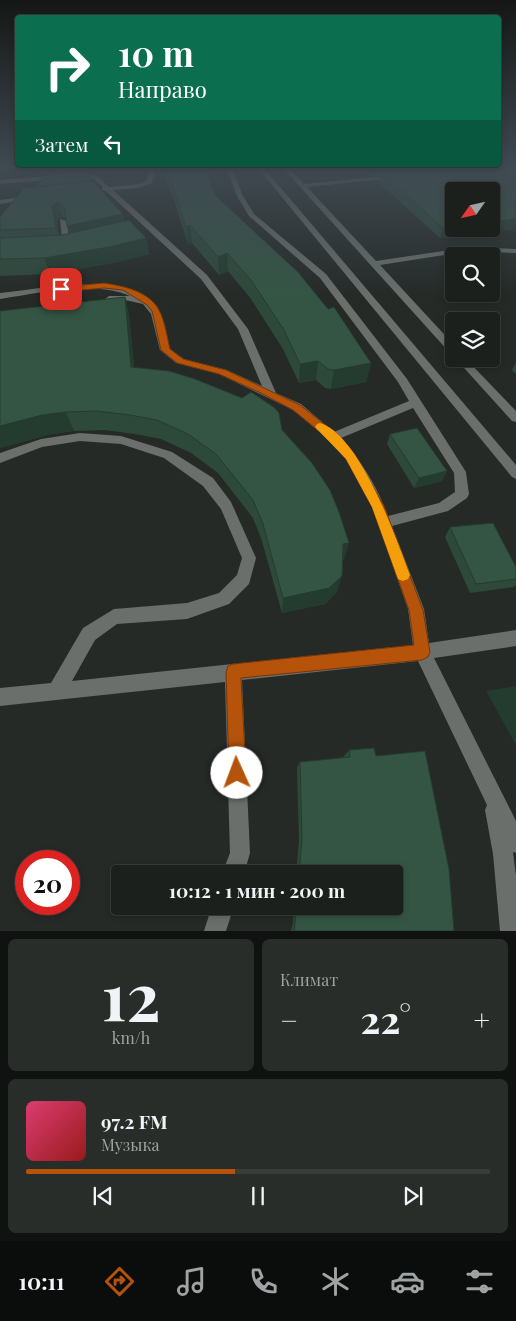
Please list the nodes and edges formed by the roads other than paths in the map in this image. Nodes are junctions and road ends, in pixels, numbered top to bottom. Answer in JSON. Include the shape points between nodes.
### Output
{"nodes":[{"id":1,"x":133,"y":211,"type":"edge"},
{"id":2,"x":249,"y":211,"type":"edge"},
{"id":3,"x":297,"y":211,"type":"edge"},
{"id":4,"x":325,"y":211,"type":"edge"},
{"id":5,"x":63,"y":221,"type":"edge"},
{"id":6,"x":150,"y":228,"type":"junction"},
{"id":7,"x":141,"y":230,"type":"edge"},
{"id":8,"x":77,"y":245,"type":"edge"},
{"id":9,"x":58,"y":247,"type":"edge"},
{"id":10,"x":67,"y":247,"type":"junction"},
{"id":11,"x":516,"y":251,"type":"edge"},
{"id":12,"x":374,"y":264,"type":"junction"},
{"id":13,"x":0,"y":296,"type":"edge"},
{"id":14,"x":143,"y":298,"type":"junction"},
{"id":15,"x":98,"y":300,"type":"edge"},
{"id":16,"x":445,"y":341,"type":"edge"},
{"id":17,"x":468,"y":367,"type":"edge"},
{"id":18,"x":272,"y":396,"type":"junction"},
{"id":19,"x":415,"y":403,"type":"junction"},
{"id":20,"x":516,"y":418,"type":"edge"},
{"id":21,"x":333,"y":437,"type":"junction"},
{"id":22,"x":0,"y":458,"type":"edge"},
{"id":23,"x":516,"y":474,"type":"edge"},
{"id":24,"x":384,"y":523,"type":"junction"},
{"id":25,"x":516,"y":638,"type":"edge"},
{"id":26,"x":422,"y":652,"type":"junction"},
{"id":27,"x":233,"y":672,"type":"junction"},
{"id":28,"x":57,"y":690,"type":"junction"},
{"id":29,"x":0,"y":697,"type":"edge"},
{"id":30,"x":492,"y":795,"type":"junction"},
{"id":31,"x":516,"y":843,"type":"edge"},
{"id":32,"x":236,"y":865,"type":"edge"},
{"id":33,"x":220,"y":915,"type":"edge"},
{"id":34,"x":215,"y":931,"type":"edge"},
{"id":35,"x":511,"y":931,"type":"edge"}],
"edges":[{"from":1,"to":6,"type":"lane"},
{"from":2,"to":19,"type":"lane","via":[[323,276],[403,381]]},
{"from":3,"to":23,"type":"lane"},
{"from":4,"to":12,"type":"lane"},
{"from":5,"to":10,"type":"lane"},
{"from":6,"to":7,"type":"lane"},
{"from":6,"to":18,"type":"lane","via":[[204,277],[243,329]]},
{"from":8,"to":10,"type":"lane"},
{"from":9,"to":10,"type":"lane"},
{"from":11,"to":12,"type":"lane","via":[[470,249]]},
{"from":12,"to":16,"type":"lane"},
{"from":13,"to":14,"type":"lane","via":[[104,285],[126,288]]},
{"from":14,"to":15,"type":"lane","via":[[126,296]]},
{"from":14,"to":18,"type":"lane","via":[[156,311],[165,350],[180,361],[223,372]]},
{"from":17,"to":20,"type":"lane"},
{"from":18,"to":21,"type":"lane","via":[[297,407]]},
{"from":19,"to":21,"type":"lane"},
{"from":19,"to":24,"type":"lane","via":[[460,472],[462,494],[443,507]]},
{"from":21,"to":24,"type":"lane","via":[[350,456]]},
{"from":22,"to":28,"type":"lane","via":[[41,444],[80,437],[122,440],[168,455],[208,482],[226,506],[249,558],[244,579],[224,599],[187,611],[114,617],[89,634]]},
{"from":24,"to":26,"type":"lane","via":[[416,610]]},
{"from":25,"to":26,"type":"lane"},
{"from":26,"to":27,"type":"lane"},
{"from":26,"to":30,"type":"lane"},
{"from":27,"to":28,"type":"lane"},
{"from":27,"to":32,"type":"lane","via":[[240,853]]},
{"from":28,"to":29,"type":"lane"},
{"from":30,"to":31,"type":"lane"},
{"from":30,"to":35,"type":"lane","via":[[503,854]]},
{"from":33,"to":34,"type":"lane"}]}
